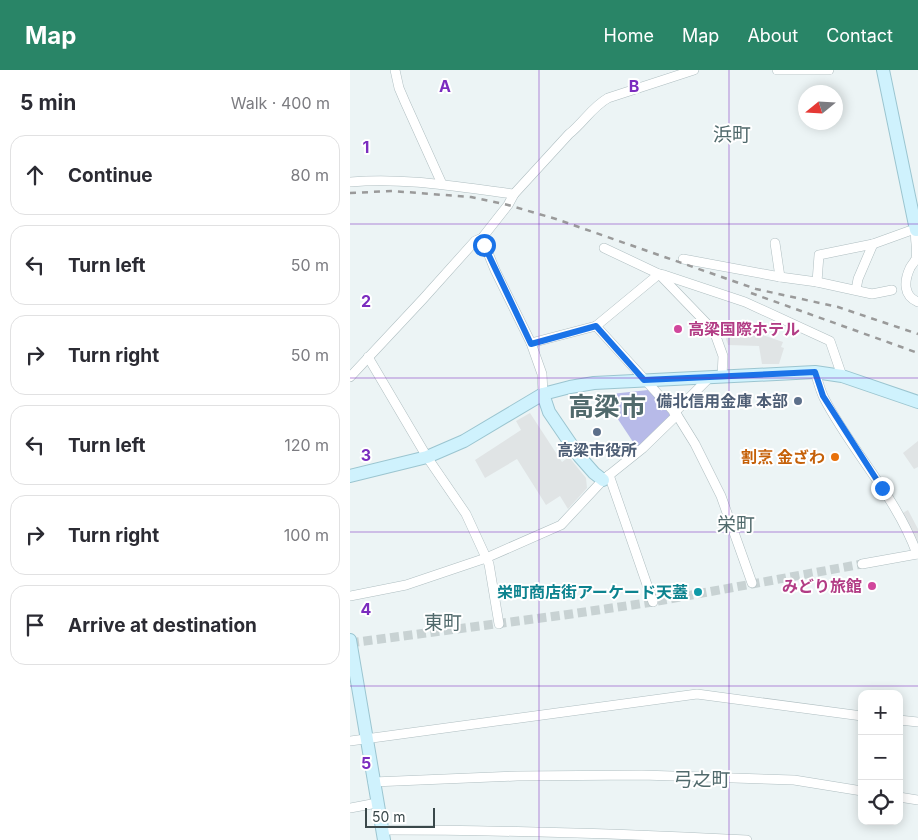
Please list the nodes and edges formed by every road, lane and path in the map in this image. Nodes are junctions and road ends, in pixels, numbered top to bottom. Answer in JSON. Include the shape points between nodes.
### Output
{"nodes":[{"id":1,"x":395,"y":70,"type":"edge"},
{"id":2,"x":694,"y":70,"type":"edge"},
{"id":3,"x":777,"y":70,"type":"edge"},
{"id":4,"x":829,"y":70,"type":"edge"},
{"id":5,"x":883,"y":70,"type":"edge"},
{"id":6,"x":350,"y":182,"type":"edge"},
{"id":7,"x":442,"y":184,"type":"junction"},
{"id":8,"x":514,"y":194,"type":"junction"},
{"id":9,"x":917,"y":231,"type":"edge"},
{"id":10,"x":482,"y":238,"type":"junction"},
{"id":11,"x":775,"y":243,"type":"dead end"},
{"id":12,"x":873,"y":244,"type":"junction"},
{"id":13,"x":604,"y":248,"type":"dead end"},
{"id":14,"x":682,"y":259,"type":"dead end"},
{"id":15,"x":917,"y":261,"type":"edge"},
{"id":16,"x":659,"y":274,"type":"junction"},
{"id":17,"x":780,"y":277,"type":"junction"},
{"id":18,"x":817,"y":282,"type":"junction"},
{"id":19,"x":856,"y":290,"type":"junction"},
{"id":20,"x":892,"y":290,"type":"dead end"},
{"id":21,"x":918,"y":302,"type":"edge"},
{"id":22,"x":596,"y":326,"type":"junction"},
{"id":23,"x":531,"y":344,"type":"junction"},
{"id":24,"x":368,"y":357,"type":"junction"},
{"id":25,"x":815,"y":372,"type":"junction"},
{"id":26,"x":842,"y":376,"type":"junction"},
{"id":27,"x":350,"y":377,"type":"edge"},
{"id":28,"x":715,"y":377,"type":"junction"},
{"id":29,"x":644,"y":380,"type":"junction"},
{"id":30,"x":543,"y":394,"type":"junction"},
{"id":31,"x":918,"y":402,"type":"edge"},
{"id":32,"x":675,"y":414,"type":"junction"},
{"id":33,"x":427,"y":457,"type":"junction"},
{"id":34,"x":350,"y":476,"type":"edge"},
{"id":35,"x":606,"y":477,"type":"junction"},
{"id":36,"x":918,"y":554,"type":"edge"},
{"id":37,"x":486,"y":558,"type":"junction"},
{"id":38,"x":862,"y":564,"type":"tunnel mouth"},
{"id":39,"x":752,"y":583,"type":"dead end"},
{"id":40,"x":350,"y":596,"type":"edge"},
{"id":41,"x":652,"y":602,"type":"dead end"},
{"id":42,"x":499,"y":624,"type":"dead end"},
{"id":43,"x":350,"y":640,"type":"edge"},
{"id":44,"x":858,"y":715,"type":"edge"},
{"id":45,"x":903,"y":720,"type":"edge"},
{"id":46,"x":918,"y":722,"type":"edge"},
{"id":47,"x":366,"y":739,"type":"junction"},
{"id":48,"x":350,"y":741,"type":"edge"},
{"id":49,"x":373,"y":782,"type":"junction"},
{"id":50,"x":858,"y":790,"type":"edge"},
{"id":51,"x":903,"y":798,"type":"edge"},
{"id":52,"x":918,"y":800,"type":"edge"},
{"id":53,"x":378,"y":803,"type":"junction"},
{"id":54,"x":350,"y":808,"type":"edge"},
{"id":55,"x":384,"y":835,"type":"edge"},
{"id":56,"x":747,"y":840,"type":"edge"}],
"edges":[{"from":1,"to":7,"type":"street","via":[[399,88]]},
{"from":2,"to":8,"type":"street","via":[[598,104]]},
{"from":3,"to":4,"type":"street"},
{"from":5,"to":9,"type":"street"},
{"from":6,"to":7,"type":"street","via":[[375,180]]},
{"from":7,"to":8,"type":"street"},
{"from":8,"to":10,"type":"street"},
{"from":9,"to":12,"type":"street"},
{"from":9,"to":15,"type":"street"},
{"from":10,"to":23,"type":"street"},
{"from":10,"to":24,"type":"street","via":[[475,241]]},
{"from":11,"to":17,"type":"street"},
{"from":12,"to":18,"type":"street","via":[[819,255]]},
{"from":12,"to":19,"type":"street"},
{"from":13,"to":16,"type":"street"},
{"from":14,"to":17,"type":"street"},
{"from":15,"to":21,"type":"street","via":[[910,267],[906,289],[911,299]]},
{"from":16,"to":22,"type":"street"},
{"from":16,"to":26,"type":"street","via":[[745,302],[830,341]]},
{"from":16,"to":28,"type":"street","via":[[714,331],[723,356]]},
{"from":17,"to":18,"type":"street"},
{"from":18,"to":19,"type":"street"},
{"from":19,"to":20,"type":"street","via":[[872,294]]},
{"from":22,"to":23,"type":"street"},
{"from":22,"to":29,"type":"street"},
{"from":23,"to":30,"type":"street","via":[[542,374]]},
{"from":24,"to":27,"type":"street"},
{"from":24,"to":33,"type":"street"},
{"from":25,"to":26,"type":"street"},
{"from":25,"to":28,"type":"street"},
{"from":25,"to":36,"type":"street","via":[[823,396],[876,477]]},
{"from":26,"to":31,"type":"street"},
{"from":28,"to":29,"type":"street"},
{"from":28,"to":32,"type":"street"},
{"from":29,"to":30,"type":"street","via":[[594,383]]},
{"from":29,"to":32,"type":"street"},
{"from":30,"to":33,"type":"street","via":[[464,441]]},
{"from":30,"to":35,"type":"street","via":[[548,412],[579,456],[594,473]]},
{"from":32,"to":35,"type":"street","via":[[643,448]]},
{"from":32,"to":39,"type":"street","via":[[695,444],[721,496]]},
{"from":33,"to":34,"type":"street"},
{"from":33,"to":37,"type":"street","via":[[466,514]]},
{"from":35,"to":37,"type":"street","via":[[561,525]]},
{"from":35,"to":41,"type":"street"},
{"from":36,"to":38,"type":"street"},
{"from":37,"to":40,"type":"street","via":[[406,585]]},
{"from":37,"to":42,"type":"street"},
{"from":43,"to":47,"type":"street"},
{"from":44,"to":47,"type":"street","via":[[697,694]]},
{"from":45,"to":46,"type":"street"},
{"from":47,"to":48,"type":"street"},
{"from":47,"to":49,"type":"street"},
{"from":49,"to":50,"type":"street","via":[[642,775],[794,780]]},
{"from":49,"to":53,"type":"street"},
{"from":51,"to":52,"type":"street"},
{"from":53,"to":54,"type":"street"},
{"from":53,"to":55,"type":"street"},
{"from":55,"to":56,"type":"street","via":[[512,831]]}]}
